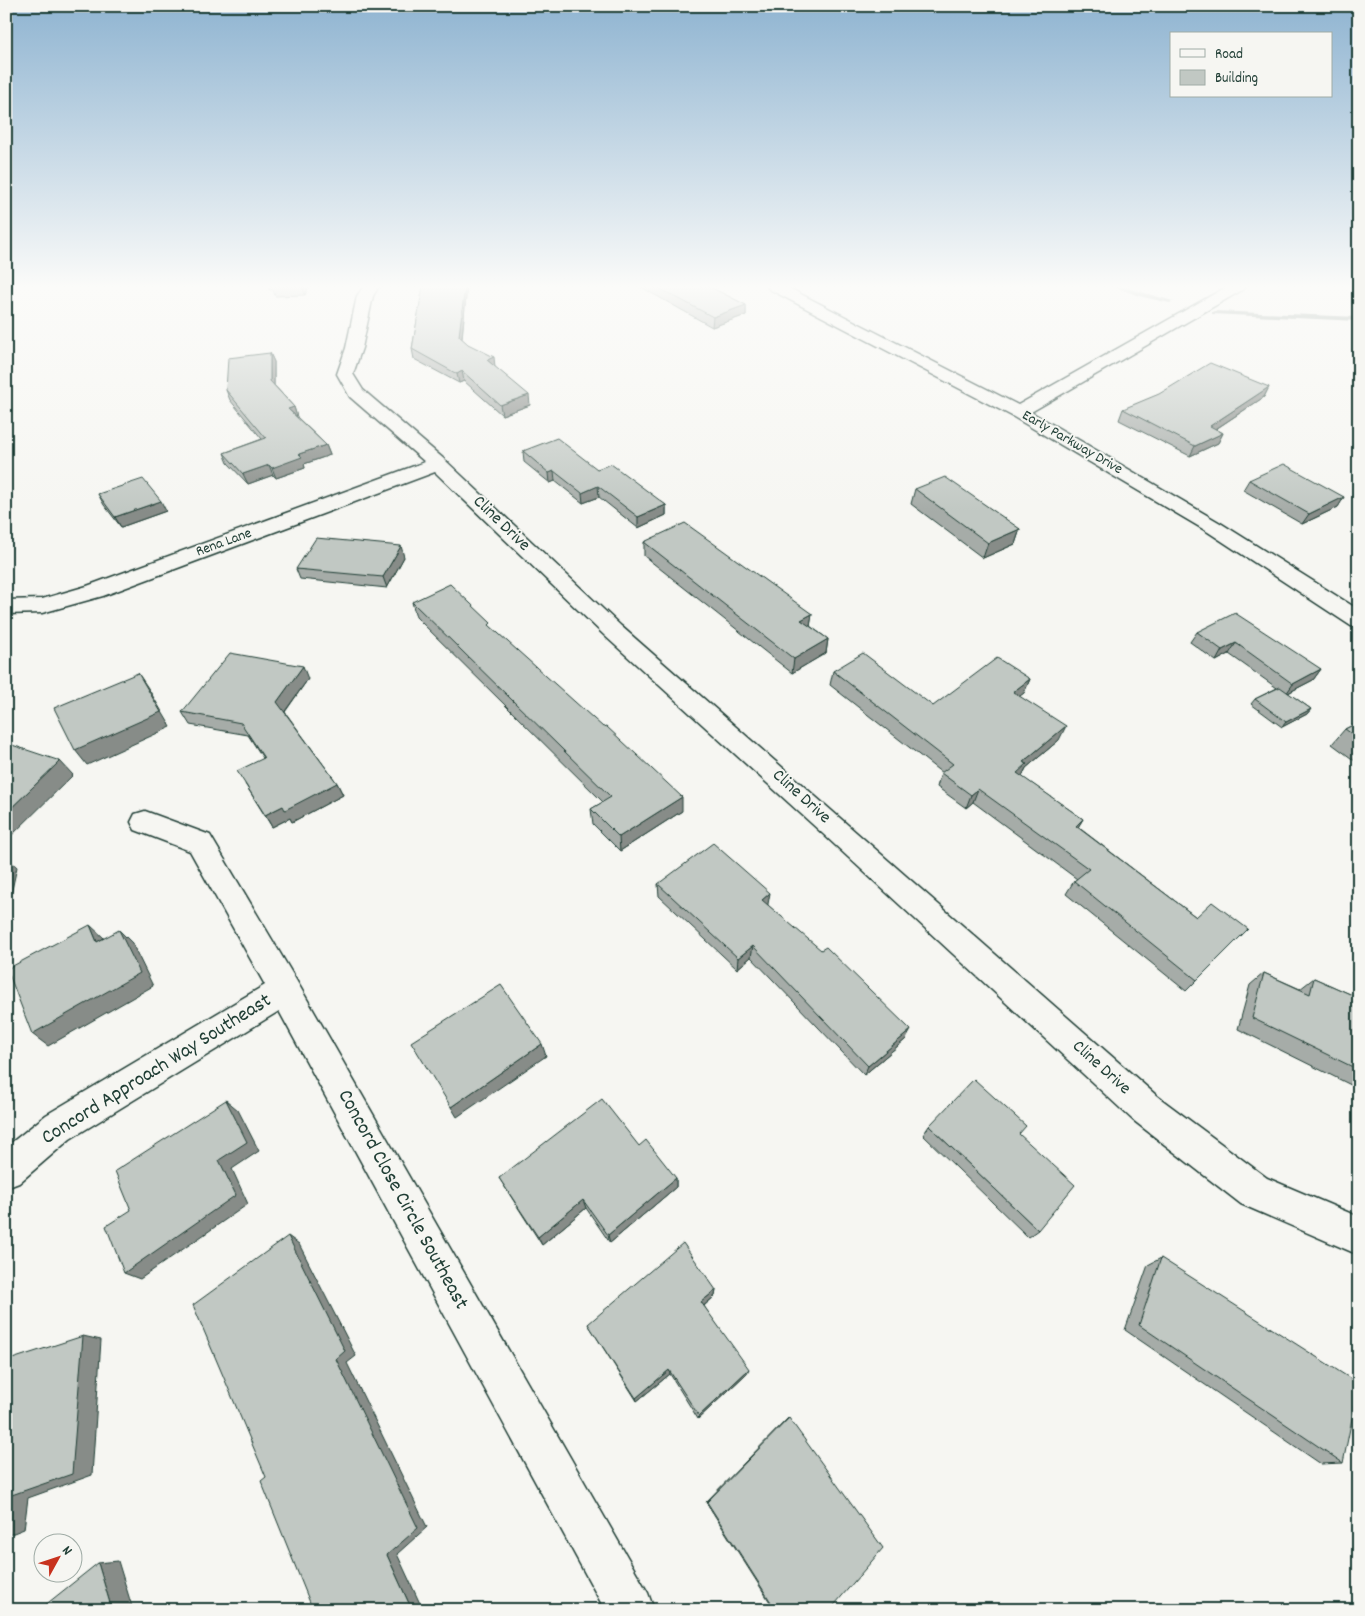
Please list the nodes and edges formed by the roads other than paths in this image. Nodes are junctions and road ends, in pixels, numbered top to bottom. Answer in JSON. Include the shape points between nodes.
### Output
{"nodes":[{"id":1,"x":349,"y":361,"type":"edge"},
{"id":2,"x":922,"y":361,"type":"edge"},
{"id":3,"x":1107,"y":361,"type":"edge"},
{"id":4,"x":1018,"y":412,"type":"junction"},
{"id":5,"x":438,"y":464,"type":"junction"},
{"id":6,"x":6,"y":606,"type":"edge"},
{"id":7,"x":1359,"y":621,"type":"edge"},
{"id":8,"x":145,"y":822,"type":"dead end"},
{"id":9,"x":285,"y":990,"type":"junction"},
{"id":10,"x":6,"y":1170,"type":"edge"},
{"id":11,"x":1359,"y":1236,"type":"edge"},
{"id":12,"x":631,"y":1610,"type":"edge"}],
"edges":[{"from":1,"to":5,"type":"street","name":"Cline Drive","via":[[345,374],[356,393]]},
{"from":2,"to":4,"type":"street","name":"Early Parkway Drive"},
{"from":3,"to":4,"type":"street"},
{"from":4,"to":7,"type":"street","name":"Early Parkway Drive","via":[[1215,528]]},
{"from":5,"to":6,"type":"street","name":"Rena Lane","via":[[95,591],[42,606]]},
{"from":5,"to":11,"type":"street","name":"Cline Drive","via":[[613,631],[1145,1108],[1254,1191]]},
{"from":8,"to":9,"type":"street","name":"Concord Close Circle Southeast","via":[[200,843]]},
{"from":9,"to":10,"type":"street","name":"Concord Approach Way Southeast","via":[[58,1127]]},
{"from":9,"to":12,"type":"street","name":"Concord Close Circle Southeast"}]}
